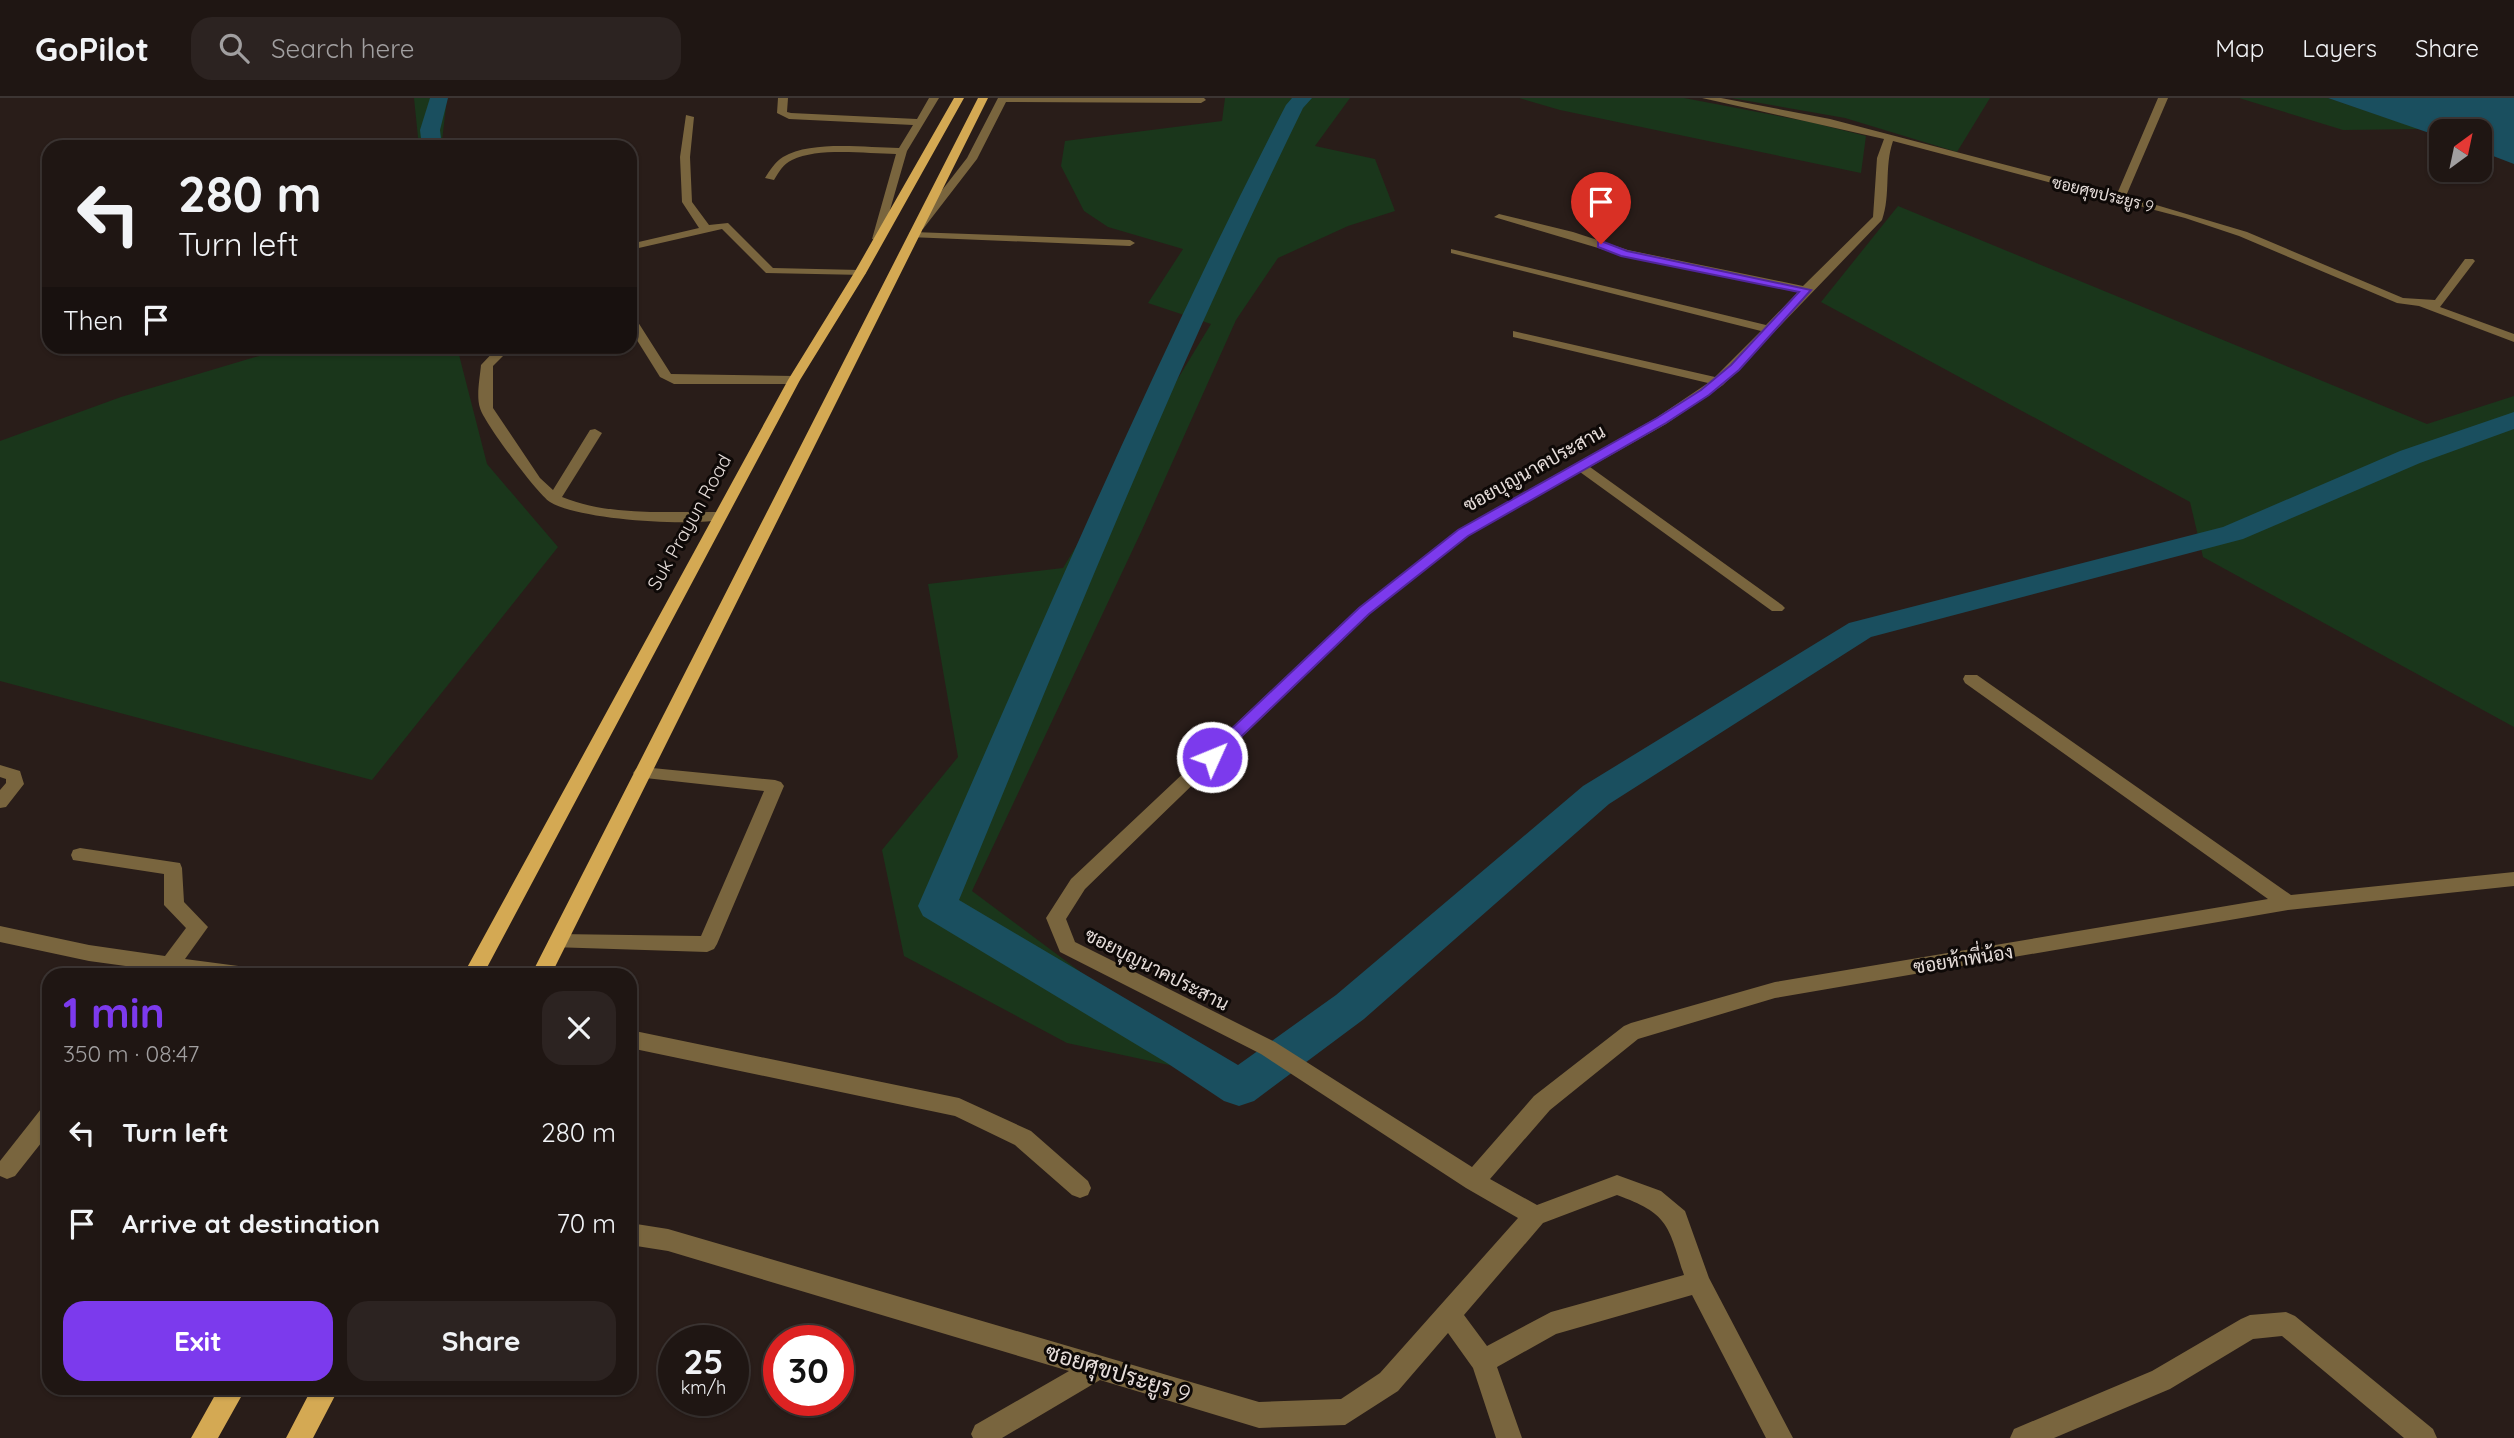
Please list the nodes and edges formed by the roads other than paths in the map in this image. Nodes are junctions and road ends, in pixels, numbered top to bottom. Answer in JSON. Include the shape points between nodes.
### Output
{"nodes":[{"id":1,"x":783,"y":98,"type":"edge"},
{"id":2,"x":934,"y":98,"type":"edge"},
{"id":3,"x":959,"y":98,"type":"edge"},
{"id":4,"x":983,"y":98,"type":"edge"},
{"id":5,"x":1707,"y":98,"type":"edge"},
{"id":6,"x":2164,"y":98,"type":"edge"},
{"id":7,"x":1002,"y":99,"type":"edge"},
{"id":8,"x":1201,"y":100,"type":"dead end"},
{"id":9,"x":689,"y":117,"type":"dead end"},
{"id":10,"x":919,"y":122,"type":"junction"},
{"id":11,"x":1889,"y":138,"type":"junction"},
{"id":12,"x":902,"y":151,"type":"junction"},
{"id":13,"x":770,"y":178,"type":"dead end"},
{"id":14,"x":2120,"y":199,"type":"junction"},
{"id":15,"x":1499,"y":217,"type":"dead end"},
{"id":16,"x":705,"y":228,"type":"junction"},
{"id":17,"x":911,"y":238,"type":"junction"},
{"id":18,"x":877,"y":239,"type":"junction"},
{"id":19,"x":1130,"y":243,"type":"dead end"},
{"id":20,"x":637,"y":245,"type":"edge"},
{"id":21,"x":1455,"y":251,"type":"dead end"},
{"id":22,"x":2469,"y":261,"type":"dead end"},
{"id":23,"x":860,"y":273,"type":"junction"},
{"id":24,"x":1806,"y":290,"type":"junction"},
{"id":25,"x":2424,"y":305,"type":"junction"},
{"id":26,"x":1769,"y":329,"type":"junction"},
{"id":27,"x":637,"y":330,"type":"edge"},
{"id":28,"x":1517,"y":334,"type":"dead end"},
{"id":29,"x":2514,"y":338,"type":"edge"},
{"id":30,"x":499,"y":354,"type":"edge"},
{"id":31,"x":794,"y":380,"type":"junction"},
{"id":32,"x":1719,"y":382,"type":"junction"},
{"id":33,"x":596,"y":433,"type":"dead end"},
{"id":34,"x":1580,"y":466,"type":"junction"},
{"id":35,"x":554,"y":499,"type":"junction"},
{"id":36,"x":720,"y":516,"type":"junction"},
{"id":37,"x":1777,"y":608,"type":"dead end"},
{"id":38,"x":1972,"y":679,"type":"dead end"},
{"id":39,"x":0,"y":771,"type":"edge"},
{"id":40,"x":642,"y":773,"type":"junction"},
{"id":41,"x":0,"y":802,"type":"edge"},
{"id":42,"x":80,"y":855,"type":"dead end"},
{"id":43,"x":2514,"y":879,"type":"edge"},
{"id":44,"x":2288,"y":904,"type":"junction"},
{"id":45,"x":0,"y":934,"type":"edge"},
{"id":46,"x":558,"y":942,"type":"junction"},
{"id":47,"x":161,"y":968,"type":"edge"},
{"id":48,"x":167,"y":968,"type":"edge"},
{"id":49,"x":476,"y":968,"type":"edge"},
{"id":50,"x":545,"y":968,"type":"edge"},
{"id":51,"x":637,"y":1040,"type":"edge"},
{"id":52,"x":42,"y":1125,"type":"edge"},
{"id":53,"x":7,"y":1169,"type":"dead end"},
{"id":54,"x":1474,"y":1181,"type":"junction"},
{"id":55,"x":1080,"y":1188,"type":"dead end"},
{"id":56,"x":1535,"y":1216,"type":"junction"},
{"id":57,"x":637,"y":1235,"type":"edge"},
{"id":58,"x":1698,"y":1282,"type":"junction"},
{"id":59,"x":1449,"y":1314,"type":"junction"},
{"id":60,"x":1483,"y":1361,"type":"junction"},
{"id":61,"x":1099,"y":1367,"type":"junction"},
{"id":62,"x":229,"y":1395,"type":"edge"},
{"id":63,"x":322,"y":1395,"type":"edge"},
{"id":64,"x":984,"y":1434,"type":"dead end"},
{"id":65,"x":204,"y":1438,"type":"edge"},
{"id":66,"x":299,"y":1438,"type":"edge"},
{"id":67,"x":1509,"y":1438,"type":"edge"},
{"id":68,"x":1780,"y":1438,"type":"edge"},
{"id":69,"x":2023,"y":1438,"type":"edge"},
{"id":70,"x":2424,"y":1438,"type":"edge"}],
"edges":[{"from":1,"to":10,"type":"street","via":[[782,113],[789,116]]},
{"from":2,"to":10,"type":"street"},
{"from":3,"to":18,"type":"main road","name":"Suk Prayun Road"},
{"from":4,"to":17,"type":"main road"},
{"from":5,"to":11,"type":"street","name":"ซอยศุขประยูร 9","via":[[1829,121]]},
{"from":6,"to":14,"type":"street"},
{"from":7,"to":8,"type":"street"},
{"from":7,"to":17,"type":"street","via":[[971,159]]},
{"from":9,"to":16,"type":"street","via":[[687,202]]},
{"from":10,"to":12,"type":"street"},
{"from":11,"to":14,"type":"street","name":"ซอยศุขประยูร 9"},
{"from":11,"to":24,"type":"street","name":"ซอยบุญนาคประสาน","via":[[1882,158],[1878,218]]},
{"from":12,"to":13,"type":"street","via":[[807,152],[789,157]]},
{"from":12,"to":18,"type":"street"},
{"from":14,"to":25,"type":"street","name":"ซอยศุขประยูร 9","via":[[2243,234],[2401,300]]},
{"from":15,"to":24,"type":"street","via":[[1625,253]]},
{"from":16,"to":20,"type":"street"},
{"from":16,"to":23,"type":"street","via":[[728,227],[773,273]]},
{"from":17,"to":19,"type":"street"},
{"from":17,"to":40,"type":"main road"},
{"from":18,"to":23,"type":"main road","name":"Suk Prayun Road"},
{"from":21,"to":26,"type":"street"},
{"from":22,"to":25,"type":"street","via":[[2438,304]]},
{"from":23,"to":31,"type":"main road","name":"Suk Prayun Road"},
{"from":24,"to":26,"type":"street","name":"ซอยบุญนาคประสาน"},
{"from":25,"to":29,"type":"street","name":"ซอยศุขประยูร 9"},
{"from":26,"to":32,"type":"street","name":"ซอยบุญนาคประสาน"},
{"from":27,"to":31,"type":"street","via":[[666,377],[674,380]]},
{"from":28,"to":32,"type":"street"},
{"from":30,"to":35,"type":"street","via":[[488,365],[486,408],[534,481]]},
{"from":31,"to":36,"type":"main road","name":"Suk Prayun Road"},
{"from":32,"to":34,"type":"street","name":"ซอยบุญนาคประสาน"},
{"from":33,"to":35,"type":"street"},
{"from":34,"to":37,"type":"street"},
{"from":34,"to":54,"type":"street","name":"ซอยบุญนาคประสาน","via":[[1463,533],[1364,611],[1078,884],[1056,918],[1067,947],[1268,1048]]},
{"from":35,"to":36,"type":"street","via":[[572,508],[636,515]]},
{"from":36,"to":49,"type":"main road","name":"Suk Prayun Road"},
{"from":38,"to":44,"type":"street"},
{"from":39,"to":41,"type":"street","via":[[14,775],[15,784]]},
{"from":40,"to":46,"type":"main road"},
{"from":40,"to":46,"type":"street","via":[[775,786],[707,944]]},
{"from":42,"to":48,"type":"street","via":[[173,868],[174,905],[198,927]]},
{"from":43,"to":44,"type":"street","name":"ซอยห้าพี่น้อง"},
{"from":44,"to":54,"type":"street","name":"ซอยห้าพี่น้อง","via":[[1775,990],[1631,1032],[1542,1103]]},
{"from":45,"to":47,"type":"street"},
{"from":46,"to":50,"type":"main road"},
{"from":51,"to":55,"type":"street","via":[[959,1107],[1023,1138]]},
{"from":52,"to":53,"type":"street"},
{"from":54,"to":56,"type":"street","name":"ซอยบุญนาคประสาน"},
{"from":56,"to":58,"type":"street","via":[[1617,1185],[1654,1198],[1677,1218]]},
{"from":56,"to":59,"type":"street","name":"ซอยศุขประยูร 9"},
{"from":57,"to":61,"type":"street","name":"ซอยศุขประยูร 9","via":[[667,1240]]},
{"from":58,"to":60,"type":"street","via":[[1550,1324]]},
{"from":58,"to":68,"type":"street"},
{"from":59,"to":60,"type":"street"},
{"from":59,"to":61,"type":"street","name":"ซอยศุขประยูร 9","via":[[1390,1382],[1345,1412],[1259,1415]]},
{"from":60,"to":67,"type":"street"},
{"from":61,"to":64,"type":"street"},
{"from":62,"to":65,"type":"main road"},
{"from":63,"to":66,"type":"main road"},
{"from":69,"to":70,"type":"street","via":[[2161,1380],[2250,1327],[2286,1324]]}]}
